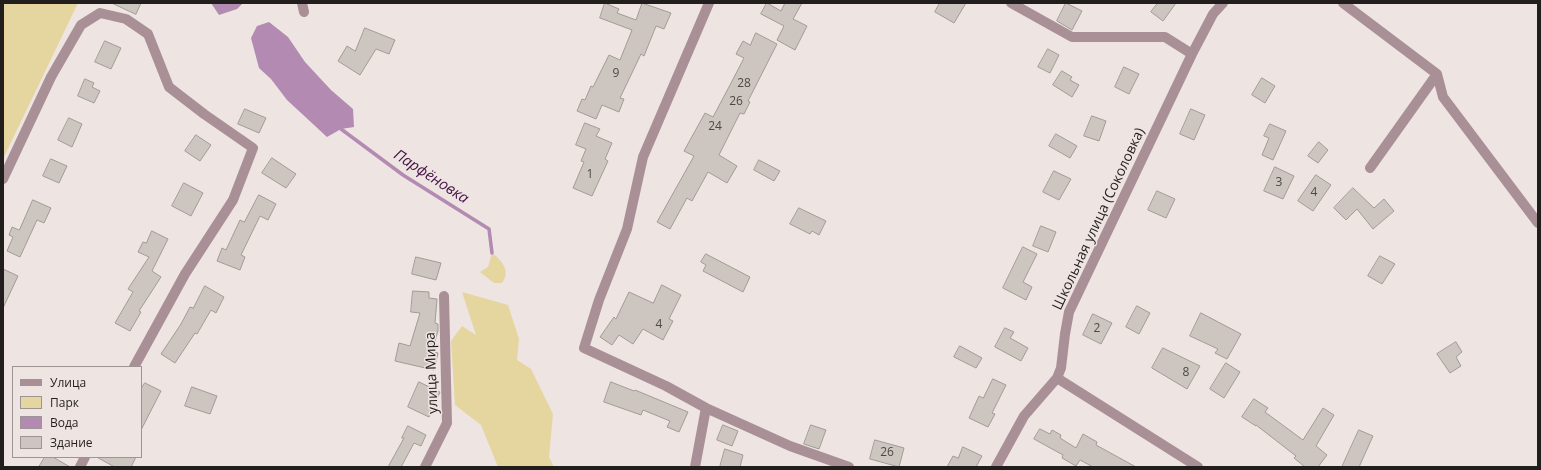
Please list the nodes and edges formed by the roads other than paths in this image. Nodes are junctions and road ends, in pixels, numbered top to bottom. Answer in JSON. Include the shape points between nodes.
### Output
{"nodes":[{"id":1,"x":709,"y":3,"type":"edge"},
{"id":2,"x":1012,"y":3,"type":"edge"},
{"id":3,"x":1223,"y":3,"type":"edge"},
{"id":4,"x":1343,"y":3,"type":"edge"},
{"id":5,"x":1192,"y":54,"type":"junction"},
{"id":6,"x":1438,"y":74,"type":"junction"},
{"id":7,"x":1370,"y":168,"type":"dead end"},
{"id":8,"x":3,"y":179,"type":"edge"},
{"id":9,"x":1538,"y":223,"type":"edge"},
{"id":10,"x":444,"y":296,"type":"dead end"},
{"id":11,"x":135,"y":366,"type":"edge"},
{"id":12,"x":1057,"y":378,"type":"junction"},
{"id":13,"x":706,"y":408,"type":"junction"},
{"id":14,"x":84,"y":458,"type":"edge"},
{"id":15,"x":80,"y":467,"type":"edge"},
{"id":16,"x":425,"y":467,"type":"edge"},
{"id":17,"x":695,"y":467,"type":"edge"},
{"id":18,"x":849,"y":467,"type":"edge"},
{"id":19,"x":996,"y":467,"type":"edge"},
{"id":20,"x":1198,"y":467,"type":"edge"}],
"edges":[{"from":1,"to":13,"type":"street","via":[[643,157],[627,229],[599,300],[584,348],[666,386]]},
{"from":2,"to":5,"type":"street","via":[[1072,37],[1165,37]]},
{"from":3,"to":5,"type":"street","name":"Школьная улица (Соколовка)","via":[[1213,14]]},
{"from":4,"to":6,"type":"street"},
{"from":5,"to":12,"type":"street","name":"Школьная улица (Соколовка)","via":[[1069,312],[1061,368]]},
{"from":6,"to":7,"type":"street"},
{"from":6,"to":9,"type":"street","via":[[1443,97]]},
{"from":8,"to":11,"type":"street","via":[[51,77],[81,25],[100,13],[126,19],[148,34],[169,87],[253,148],[233,200],[185,274]]},
{"from":10,"to":16,"type":"street","name":"улица Мира","via":[[447,422]]},
{"from":12,"to":19,"type":"street","name":"Школьная улица (Соколовка)","via":[[1024,416]]},
{"from":12,"to":20,"type":"street"},
{"from":13,"to":17,"type":"street"},
{"from":13,"to":18,"type":"street","via":[[790,446]]},
{"from":14,"to":15,"type":"street"}]}
